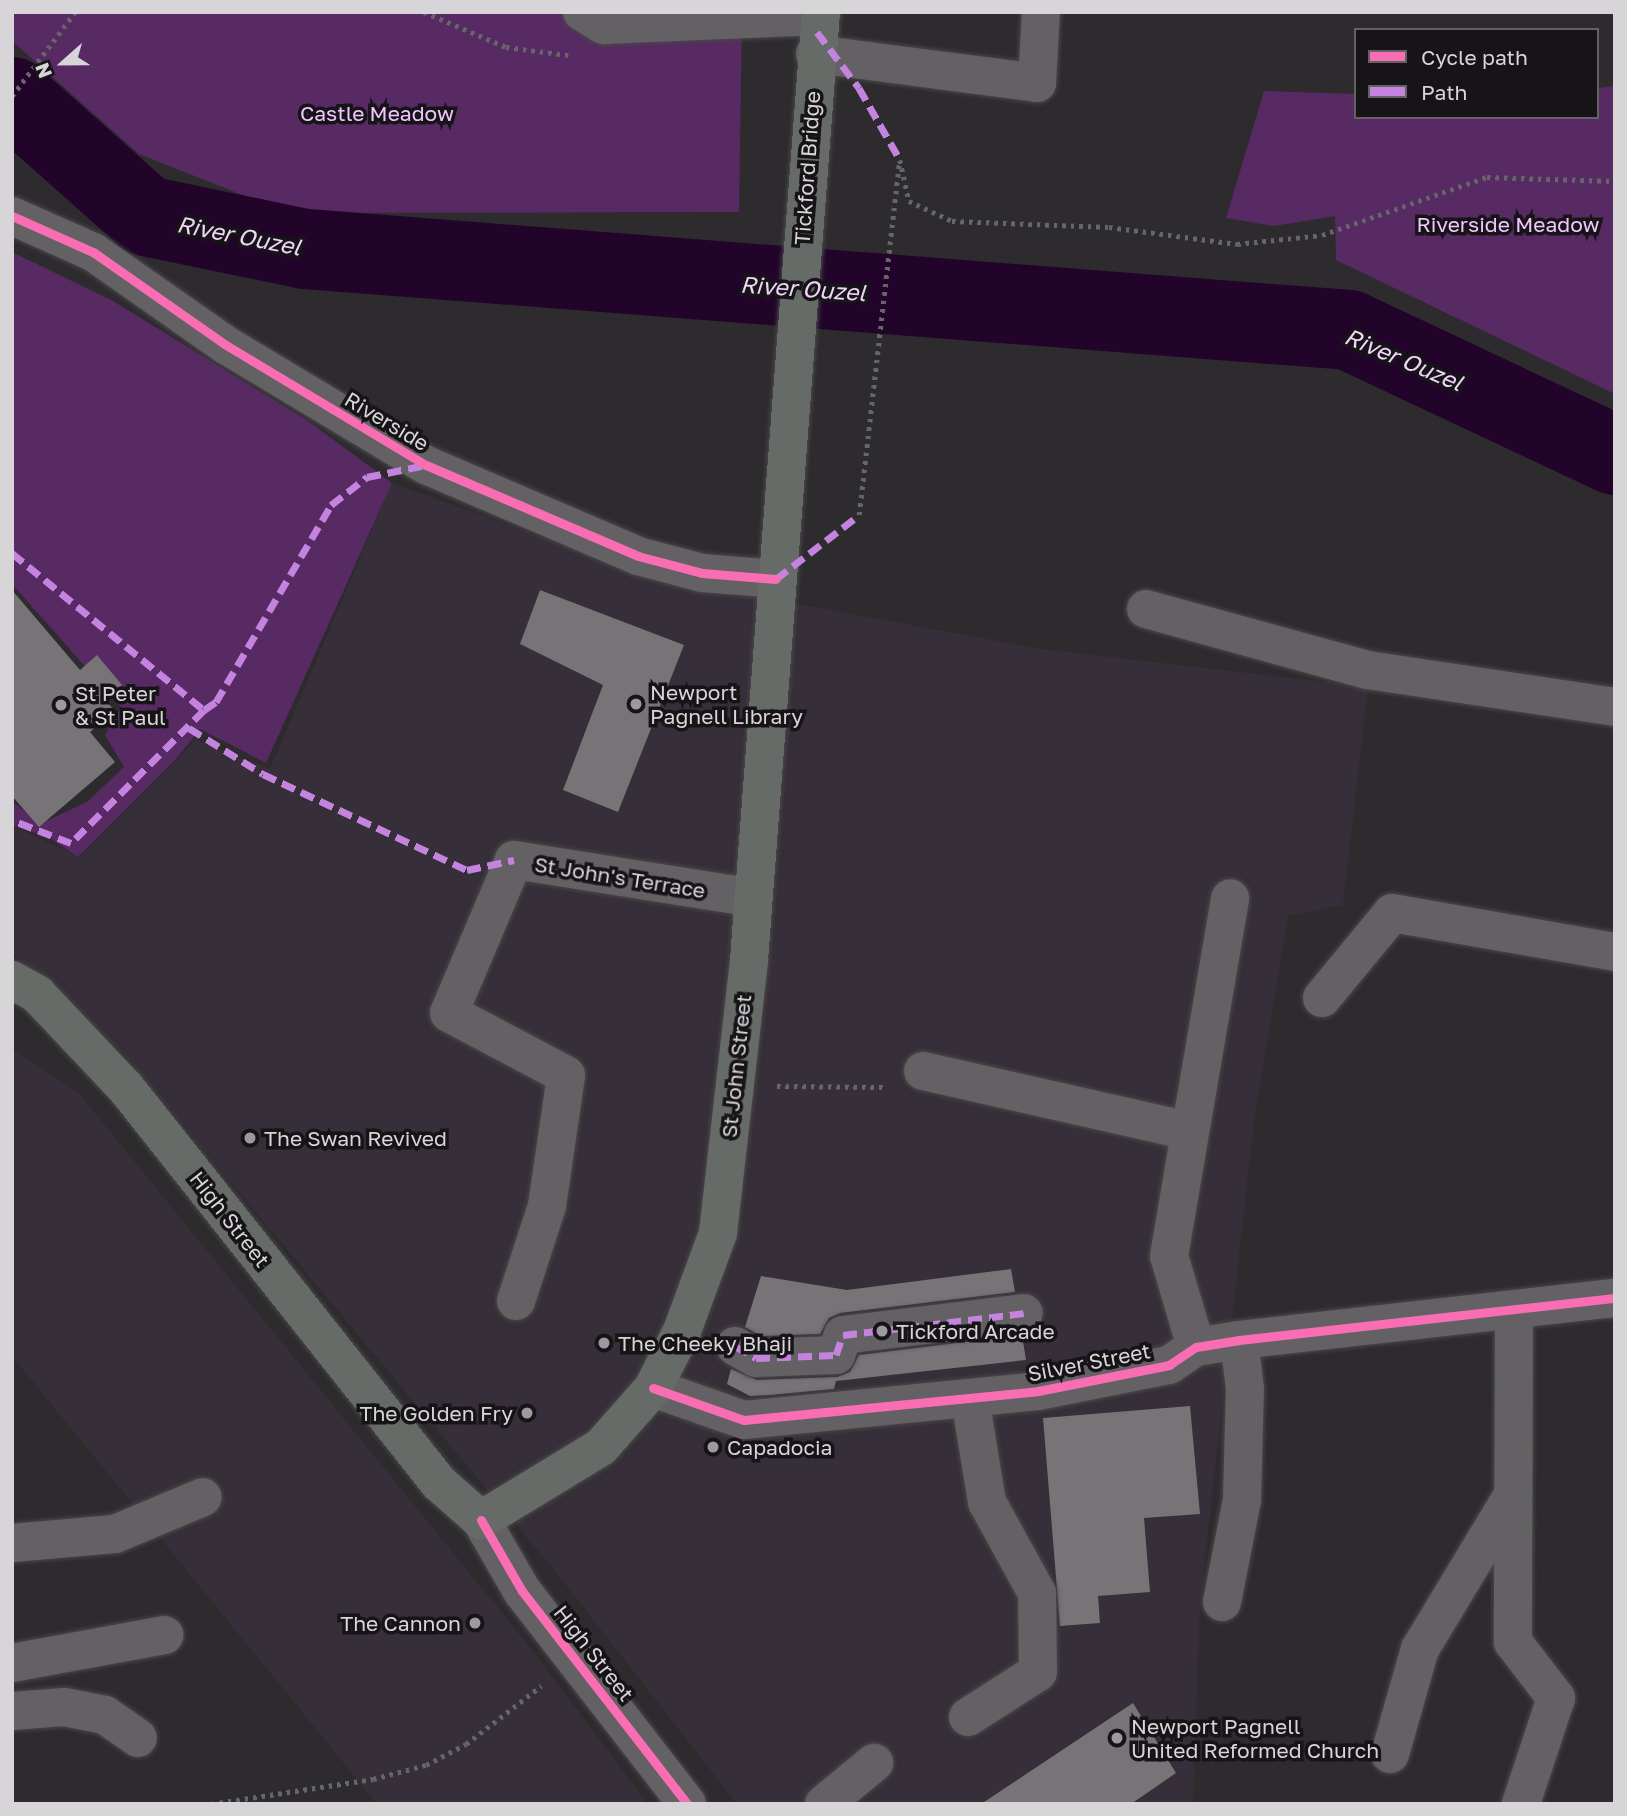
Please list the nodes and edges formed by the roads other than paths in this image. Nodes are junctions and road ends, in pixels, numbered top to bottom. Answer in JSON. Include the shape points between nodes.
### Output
{"nodes":[{"id":1,"x":582,"y":12,"type":"edge"},
{"id":2,"x":1041,"y":12,"type":"edge"},
{"id":3,"x":819,"y":29,"type":"edge"},
{"id":4,"x":12,"y":216,"type":"edge"},
{"id":5,"x":784,"y":513,"type":"joint"},
{"id":6,"x":776,"y":579,"type":"junction"},
{"id":7,"x":1146,"y":609,"type":"dead end"},
{"id":8,"x":1615,"y":707,"type":"edge"},
{"id":9,"x":753,"y":898,"type":"junction"},
{"id":10,"x":1230,"y":898,"type":"dead end"},
{"id":11,"x":1615,"y":952,"type":"edge"},
{"id":12,"x":12,"y":980,"type":"edge"},
{"id":13,"x":1322,"y":998,"type":"dead end"},
{"id":14,"x":923,"y":1071,"type":"road end"},
{"id":15,"x":1189,"y":1131,"type":"junction"},
{"id":16,"x":1615,"y":1298,"type":"edge"},
{"id":17,"x":516,"y":1301,"type":"dead end"},
{"id":18,"x":1514,"y":1310,"type":"junction"},
{"id":19,"x":1024,"y":1313,"type":"dead end"},
{"id":20,"x":1239,"y":1340,"type":"junction"},
{"id":21,"x":735,"y":1346,"type":"dead end"},
{"id":22,"x":1196,"y":1347,"type":"junction"},
{"id":23,"x":653,"y":1388,"type":"junction"},
{"id":24,"x":970,"y":1398,"type":"junction"},
{"id":25,"x":1513,"y":1495,"type":"junction"},
{"id":26,"x":202,"y":1497,"type":"dead end"},
{"id":27,"x":481,"y":1520,"type":"junction"},
{"id":28,"x":12,"y":1543,"type":"edge"},
{"id":29,"x":1222,"y":1602,"type":"dead end"},
{"id":30,"x":164,"y":1635,"type":"dead end"},
{"id":31,"x":12,"y":1663,"type":"edge"},
{"id":32,"x":12,"y":1711,"type":"edge"},
{"id":33,"x":968,"y":1717,"type":"dead end"},
{"id":34,"x":138,"y":1738,"type":"dead end"},
{"id":35,"x":1390,"y":1754,"type":"dead end"},
{"id":36,"x":874,"y":1763,"type":"dead end"},
{"id":37,"x":687,"y":1804,"type":"edge"},
{"id":38,"x":824,"y":1804,"type":"edge"},
{"id":39,"x":1521,"y":1804,"type":"edge"}],
"edges":[{"from":1,"to":3,"type":"street","via":[[604,25]]},
{"from":2,"to":3,"type":"street","via":[[1037,83]]},
{"from":3,"to":5,"type":"main road","name":"Tickford Bridge"},
{"from":4,"to":6,"type":"street","name":"Riverside","via":[[93,252],[226,345],[426,465],[638,556],[702,573]]},
{"from":5,"to":6,"type":"main road","name":"St John Street"},
{"from":6,"to":9,"type":"main road","name":"St John Street"},
{"from":7,"to":8,"type":"street","via":[[1368,670]]},
{"from":9,"to":17,"type":"street","name":"St John's Terrace","via":[[514,860],[449,1013],[566,1075],[547,1206]]},
{"from":9,"to":23,"type":"main road","name":"St John Street","via":[[718,1233],[682,1331]]},
{"from":10,"to":15,"type":"street"},
{"from":11,"to":13,"type":"street","via":[[1392,913]]},
{"from":12,"to":27,"type":"main road","name":"High Street","via":[[37,994],[126,1088],[439,1483]]},
{"from":14,"to":15,"type":"street"},
{"from":15,"to":22,"type":"street","via":[[1169,1256]]},
{"from":16,"to":18,"type":"street","name":"Silver Street"},
{"from":18,"to":20,"type":"street","name":"Silver Street"},
{"from":18,"to":25,"type":"street"},
{"from":19,"to":21,"type":"street","via":[[843,1335],[836,1355],[756,1358]]},
{"from":20,"to":22,"type":"street","name":"Silver Street"},
{"from":20,"to":29,"type":"street","via":[[1245,1389],[1242,1500]]},
{"from":22,"to":24,"type":"street","name":"Silver Street","via":[[1169,1365],[1038,1391]]},
{"from":23,"to":24,"type":"street","name":"Silver Street","via":[[744,1420]]},
{"from":23,"to":27,"type":"main road","name":"St John Street","via":[[601,1447]]},
{"from":24,"to":33,"type":"street","via":[[987,1502],[1037,1592],[1038,1672]]},
{"from":25,"to":35,"type":"street","via":[[1420,1649]]},
{"from":25,"to":39,"type":"street","via":[[1513,1642],[1556,1698]]},
{"from":26,"to":28,"type":"street","via":[[115,1534]]},
{"from":27,"to":37,"type":"street","name":"High Street","via":[[522,1591]]},
{"from":30,"to":31,"type":"street"},
{"from":32,"to":34,"type":"street","via":[[64,1707],[105,1715]]},
{"from":36,"to":38,"type":"street"}]}
